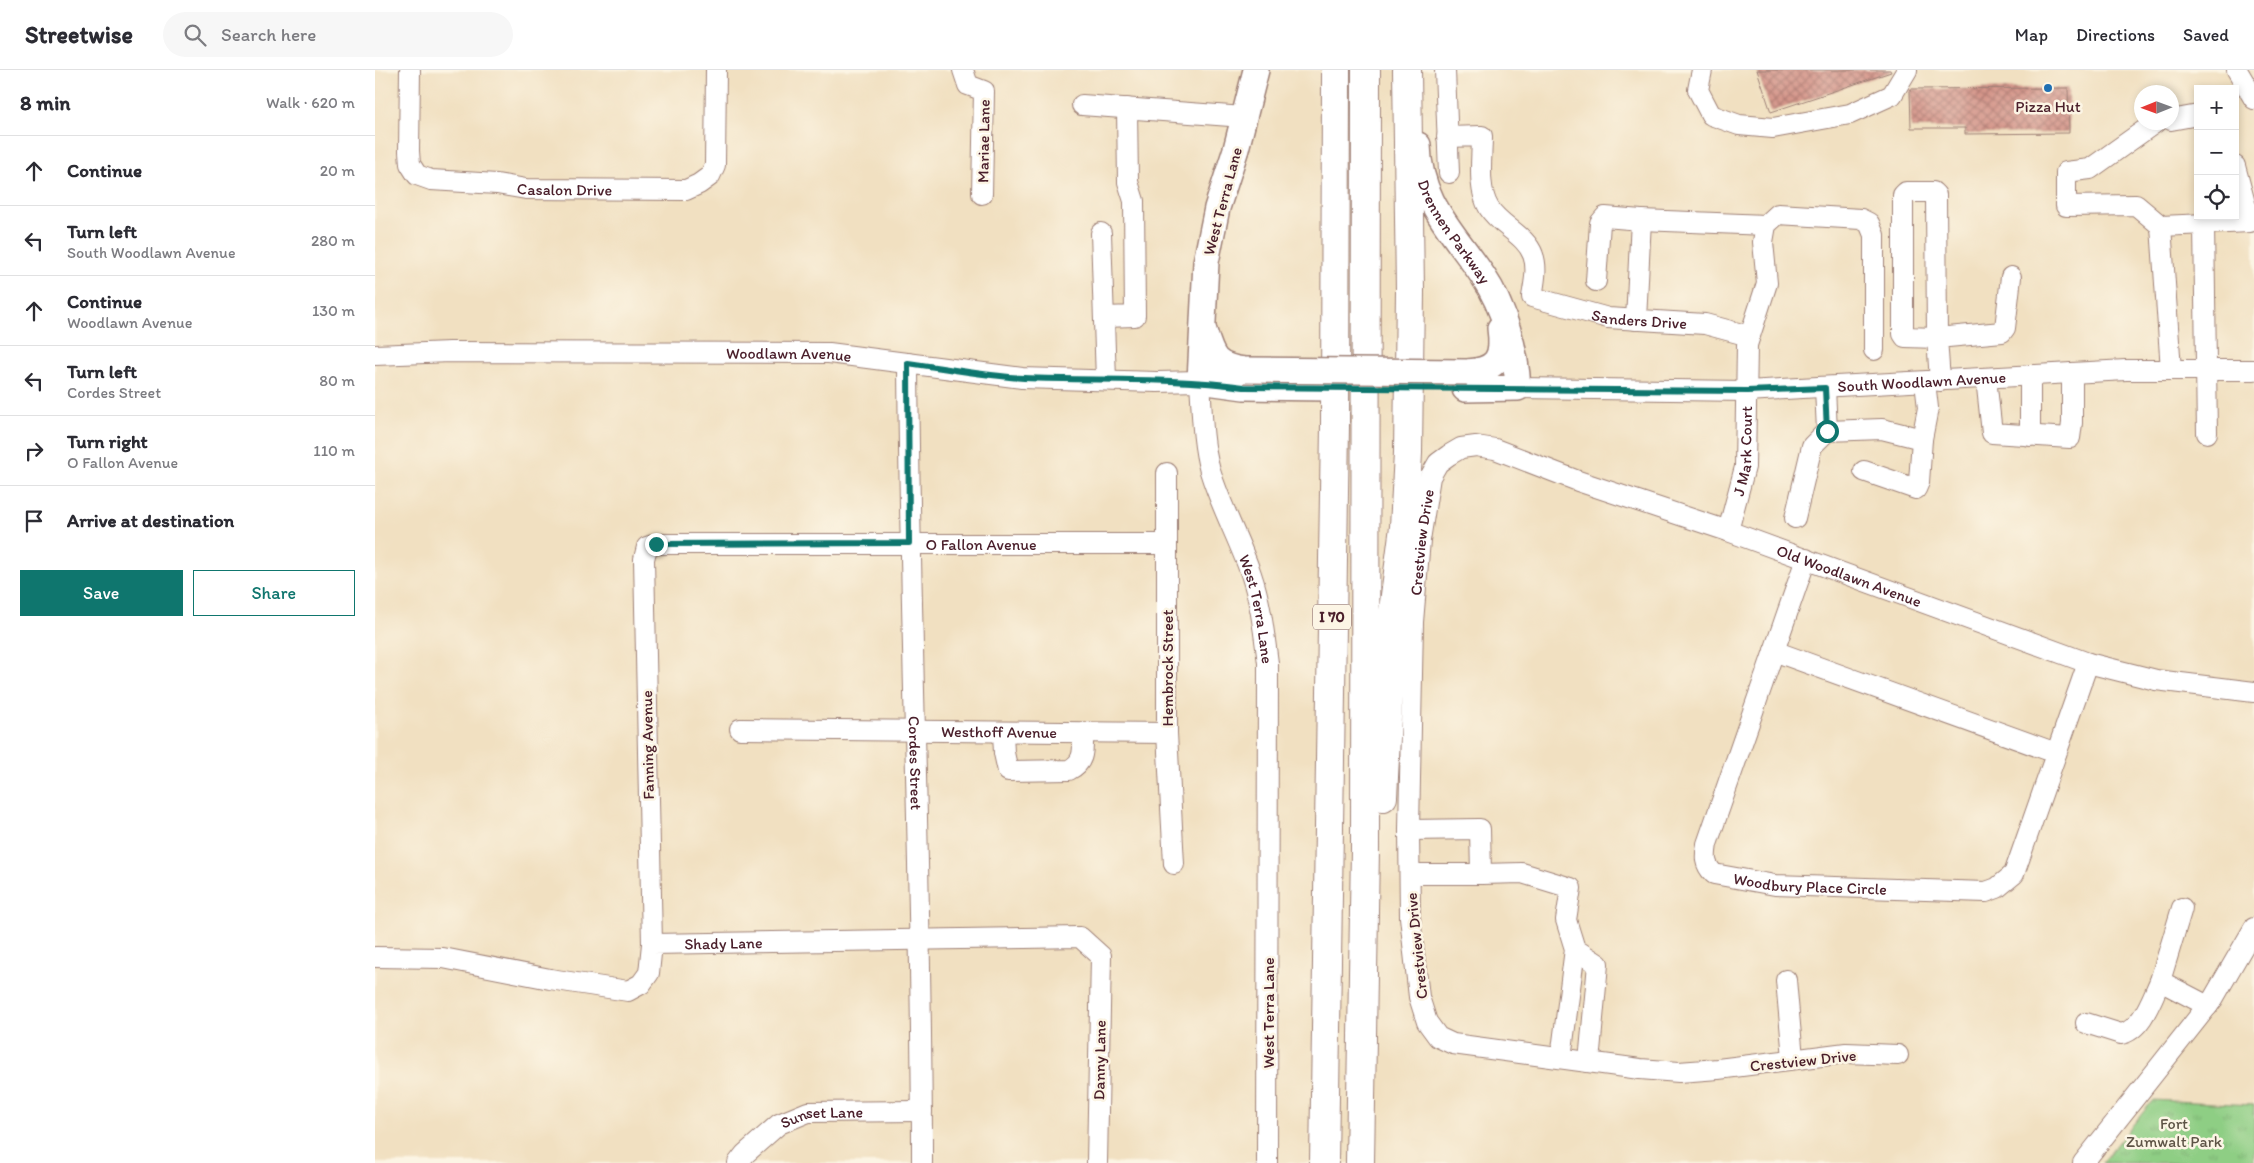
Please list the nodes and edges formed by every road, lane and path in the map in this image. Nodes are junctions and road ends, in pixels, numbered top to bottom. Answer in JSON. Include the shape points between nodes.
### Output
{"nodes":[{"id":1,"x":410,"y":70,"type":"edge"},
{"id":2,"x":716,"y":70,"type":"edge"},
{"id":3,"x":963,"y":70,"type":"edge"},
{"id":4,"x":1331,"y":70,"type":"edge"},
{"id":5,"x":1335,"y":70,"type":"edge"},
{"id":6,"x":1365,"y":70,"type":"edge"},
{"id":7,"x":1407,"y":70,"type":"edge"},
{"id":8,"x":1416,"y":70,"type":"edge"},
{"id":9,"x":1445,"y":70,"type":"edge"},
{"id":10,"x":1702,"y":70,"type":"edge"},
{"id":11,"x":1907,"y":70,"type":"edge"},
{"id":12,"x":2237,"y":70,"type":"edge"},
{"id":13,"x":1251,"y":77,"type":"edge"},
{"id":14,"x":1336,"y":98,"type":"junction"},
{"id":15,"x":2247,"y":98,"type":"edge"},
{"id":16,"x":1082,"y":105,"type":"dead end"},
{"id":17,"x":1127,"y":108,"type":"junction"},
{"id":18,"x":1244,"y":116,"type":"junction"},
{"id":19,"x":2194,"y":116,"type":"edge"},
{"id":20,"x":2179,"y":119,"type":"edge"},
{"id":21,"x":2144,"y":130,"type":"edge"},
{"id":22,"x":1447,"y":137,"type":"junction"},
{"id":23,"x":1449,"y":173,"type":"dead end"},
{"id":24,"x":2237,"y":175,"type":"edge"},
{"id":25,"x":983,"y":194,"type":"dead end"},
{"id":26,"x":1641,"y":220,"type":"junction"},
{"id":27,"x":2203,"y":224,"type":"junction"},
{"id":28,"x":1766,"y":225,"type":"junction"},
{"id":29,"x":2161,"y":226,"type":"junction"},
{"id":30,"x":1101,"y":233,"type":"dead end"},
{"id":31,"x":2011,"y":278,"type":"dead end"},
{"id":32,"x":1596,"y":281,"type":"dead end"},
{"id":33,"x":1497,"y":299,"type":"junction"},
{"id":34,"x":1104,"y":317,"type":"junction"},
{"id":35,"x":1636,"y":320,"type":"junction"},
{"id":36,"x":1202,"y":323,"type":"junction"},
{"id":37,"x":1749,"y":336,"type":"junction"},
{"id":38,"x":1937,"y":338,"type":"junction"},
{"id":39,"x":1874,"y":350,"type":"dead end"},
{"id":40,"x":375,"y":355,"type":"edge"},
{"id":41,"x":908,"y":363,"type":"junction"},
{"id":42,"x":2171,"y":370,"type":"junction"},
{"id":43,"x":2207,"y":370,"type":"junction"},
{"id":44,"x":2254,"y":370,"type":"edge"},
{"id":45,"x":2072,"y":373,"type":"junction"},
{"id":46,"x":2030,"y":376,"type":"junction"},
{"id":47,"x":1244,"y":378,"type":"junction"},
{"id":48,"x":1986,"y":378,"type":"junction"},
{"id":49,"x":1105,"y":380,"type":"junction"},
{"id":50,"x":1466,"y":380,"type":"junction"},
{"id":51,"x":1200,"y":381,"type":"junction"},
{"id":52,"x":1932,"y":382,"type":"junction"},
{"id":53,"x":1518,"y":388,"type":"junction"},
{"id":54,"x":1825,"y":388,"type":"junction"},
{"id":55,"x":1747,"y":391,"type":"junction"},
{"id":56,"x":1827,"y":431,"type":"junction"},
{"id":57,"x":2207,"y":434,"type":"dead end"},
{"id":58,"x":2030,"y":436,"type":"junction"},
{"id":59,"x":1922,"y":439,"type":"junction"},
{"id":60,"x":1449,"y":455,"type":"joint"},
{"id":61,"x":1864,"y":472,"type":"dead end"},
{"id":62,"x":1167,"y":473,"type":"dead end"},
{"id":63,"x":1795,"y":518,"type":"dead end"},
{"id":64,"x":1728,"y":530,"type":"junction"},
{"id":65,"x":909,"y":543,"type":"junction"},
{"id":66,"x":1167,"y":544,"type":"junction"},
{"id":67,"x":647,"y":546,"type":"joint"},
{"id":68,"x":1807,"y":559,"type":"junction"},
{"id":69,"x":1774,"y":651,"type":"junction"},
{"id":70,"x":2088,"y":663,"type":"junction"},
{"id":71,"x":2254,"y":692,"type":"edge"},
{"id":72,"x":739,"y":729,"type":"dead end"},
{"id":73,"x":913,"y":731,"type":"junction"},
{"id":74,"x":1003,"y":732,"type":"junction"},
{"id":75,"x":1083,"y":733,"type":"junction"},
{"id":76,"x":1167,"y":733,"type":"junction"},
{"id":77,"x":2056,"y":753,"type":"junction"},
{"id":78,"x":1409,"y":830,"type":"junction"},
{"id":79,"x":1365,"y":848,"type":"junction"},
{"id":80,"x":1174,"y":864,"type":"dead end"},
{"id":81,"x":1410,"y":874,"type":"junction"},
{"id":82,"x":1481,"y":874,"type":"junction"},
{"id":83,"x":2182,"y":908,"type":"dead end"},
{"id":84,"x":2254,"y":928,"type":"edge"},
{"id":85,"x":919,"y":940,"type":"junction"},
{"id":86,"x":652,"y":944,"type":"junction"},
{"id":87,"x":1575,"y":949,"type":"junction"},
{"id":88,"x":1101,"y":956,"type":"joint"},
{"id":89,"x":375,"y":958,"type":"edge"},
{"id":90,"x":1786,"y":980,"type":"dead end"},
{"id":91,"x":2160,"y":981,"type":"junction"},
{"id":92,"x":2208,"y":1006,"type":"junction"},
{"id":93,"x":2086,"y":1023,"type":"dead end"},
{"id":94,"x":1898,"y":1055,"type":"dead end"},
{"id":95,"x":1561,"y":1058,"type":"junction"},
{"id":96,"x":1793,"y":1058,"type":"junction"},
{"id":97,"x":1589,"y":1062,"type":"junction"},
{"id":98,"x":922,"y":1111,"type":"junction"},
{"id":99,"x":738,"y":1163,"type":"edge"},
{"id":100,"x":922,"y":1163,"type":"edge"},
{"id":101,"x":1097,"y":1163,"type":"edge"},
{"id":102,"x":1267,"y":1163,"type":"edge"},
{"id":103,"x":1324,"y":1163,"type":"edge"},
{"id":104,"x":1360,"y":1163,"type":"edge"},
{"id":105,"x":2083,"y":1163,"type":"edge"}],
"edges":[{"from":1,"to":2,"type":"street","name":"Casalon Drive","via":[[409,151],[410,164],[417,175],[431,180],[526,189],[660,191],[686,190],[710,176],[715,164]]},
{"from":3,"to":25,"type":"street","name":"Mariae Lane","via":[[968,84],[984,91]]},
{"from":4,"to":14,"type":"highway"},
{"from":5,"to":14,"type":"highway","number":"I 70"},
{"from":6,"to":79,"type":"highway","number":"I 70"},
{"from":7,"to":79,"type":"highway","via":[[1408,453],[1404,527],[1391,618],[1383,800]]},
{"from":8,"to":33,"type":"main road","name":"Drennen Parkway","via":[[1418,153],[1423,183],[1444,224]]},
{"from":9,"to":22,"type":"street"},
{"from":10,"to":11,"type":"street","via":[[1698,90],[1711,115],[1739,125],[1773,128],[1851,114],[1891,95]]},
{"from":12,"to":15,"type":"street"},
{"from":13,"to":18,"type":"main road","name":"West Terra Lane"},
{"from":14,"to":103,"type":"highway","number":"I 70","via":[[1335,425]]},
{"from":16,"to":17,"type":"street"},
{"from":17,"to":18,"type":"street"},
{"from":17,"to":34,"type":"street","via":[[1128,182],[1134,201],[1135,316]]},
{"from":18,"to":36,"type":"main road","name":"West Terra Lane","via":[[1217,208],[1206,262]]},
{"from":19,"to":20,"type":"street"},
{"from":21,"to":29,"type":"street","via":[[2090,169],[2066,172],[2066,206],[2136,205]]},
{"from":22,"to":23,"type":"street"},
{"from":22,"to":35,"type":"street","name":"Sanders Drive","via":[[1482,136],[1484,197],[1489,208],[1534,256],[1532,297],[1608,318]]},
{"from":24,"to":27,"type":"street","via":[[2250,222]]},
{"from":26,"to":28,"type":"street"},
{"from":26,"to":32,"type":"street","via":[[1605,217],[1599,223]]},
{"from":26,"to":35,"type":"street"},
{"from":27,"to":29,"type":"street"},
{"from":27,"to":43,"type":"street"},
{"from":28,"to":37,"type":"street","name":"J Mark Court","via":[[1763,242],[1767,283]]},
{"from":28,"to":39,"type":"street","via":[[1778,214],[1861,219],[1869,223],[1874,235]]},
{"from":29,"to":42,"type":"street"},
{"from":30,"to":34,"type":"street"},
{"from":31,"to":38,"type":"street","via":[[2002,332]]},
{"from":33,"to":50,"type":"main road","via":[[1500,353],[1493,365]]},
{"from":33,"to":53,"type":"main road","name":"Drennen Parkway","via":[[1517,370]]},
{"from":34,"to":49,"type":"street"},
{"from":35,"to":37,"type":"street","name":"Sanders Drive","via":[[1705,324]]},
{"from":36,"to":47,"type":"main road","via":[[1215,359]]},
{"from":36,"to":51,"type":"main road","name":"West Terra Lane"},
{"from":37,"to":55,"type":"street","name":"J Mark Court"},
{"from":38,"to":38,"type":"street","via":[[1936,195],[1933,192],[1906,192],[1903,195],[1903,334],[1905,337]]},
{"from":38,"to":52,"type":"street"},
{"from":40,"to":41,"type":"street","name":"Woodlawn Avenue","via":[[460,352],[829,353]]},
{"from":41,"to":49,"type":"street","name":"Woodlawn Avenue","via":[[1022,378]]},
{"from":41,"to":65,"type":"street","name":"Cordes Street"},
{"from":42,"to":43,"type":"street","name":"South Woodlawn Avenue"},
{"from":42,"to":45,"type":"street","name":"South Woodlawn Avenue"},
{"from":43,"to":44,"type":"street","name":"South Woodlawn Avenue"},
{"from":43,"to":57,"type":"street"},
{"from":45,"to":46,"type":"street","name":"South Woodlawn Avenue"},
{"from":45,"to":58,"type":"street","via":[[2073,423],[2070,438]]},
{"from":46,"to":48,"type":"street","name":"South Woodlawn Avenue"},
{"from":46,"to":58,"type":"street"},
{"from":47,"to":50,"type":"main road","name":"South Woodlawn Avenue"},
{"from":47,"to":51,"type":"main road","name":"South Woodlawn Avenue"},
{"from":48,"to":52,"type":"street","name":"South Woodlawn Avenue"},
{"from":48,"to":58,"type":"street","via":[[1991,433]]},
{"from":49,"to":51,"type":"street","name":"Woodlawn Avenue"},
{"from":50,"to":53,"type":"main road","name":"South Woodlawn Avenue"},
{"from":51,"to":102,"type":"street","name":"West Terra Lane","via":[[1202,424],[1210,469],[1224,512],[1251,574],[1268,663]]},
{"from":52,"to":54,"type":"street","name":"South Woodlawn Avenue"},
{"from":52,"to":59,"type":"street"},
{"from":53,"to":55,"type":"street","name":"South Woodlawn Avenue"},
{"from":54,"to":55,"type":"street","name":"South Woodlawn Avenue"},
{"from":54,"to":56,"type":"street"},
{"from":55,"to":64,"type":"street","name":"J Mark Court","via":[[1745,467]]},
{"from":56,"to":59,"type":"street","via":[[1882,429]]},
{"from":56,"to":63,"type":"street","via":[[1812,446]]},
{"from":59,"to":61,"type":"street","via":[[1916,489]]},
{"from":60,"to":64,"type":"street","name":"Old Woodlawn Avenue","via":[[1461,448],[1476,446],[1495,449],[1578,481]]},
{"from":60,"to":78,"type":"street","name":"Crestview Drive","via":[[1430,477],[1421,540],[1412,632]]},
{"from":62,"to":66,"type":"street","name":"Hembrock Street"},
{"from":64,"to":68,"type":"street","name":"Old Woodlawn Avenue"},
{"from":65,"to":66,"type":"street","name":"O Fallon Avenue"},
{"from":65,"to":67,"type":"street","name":"O Fallon Avenue"},
{"from":65,"to":73,"type":"street","name":"Cordes Street"},
{"from":66,"to":76,"type":"street","name":"Hembrock Street"},
{"from":67,"to":86,"type":"street","name":"Fanning Avenue","via":[[644,559]]},
{"from":68,"to":69,"type":"street","name":"Woodbury Place Circle"},
{"from":68,"to":70,"type":"street","name":"Old Woodlawn Avenue"},
{"from":69,"to":77,"type":"street"},
{"from":69,"to":77,"type":"street","name":"Woodbury Place Circle","via":[[1707,844],[1707,867],[1714,874],[1775,886],[1985,892],[1997,888],[2013,874]]},
{"from":70,"to":71,"type":"street","name":"Old Woodlawn Avenue","via":[[2156,680]]},
{"from":70,"to":77,"type":"street","name":"Woodbury Place Circle"},
{"from":72,"to":73,"type":"street","name":"Westhoff Avenue"},
{"from":73,"to":74,"type":"street","name":"Westhoff Avenue"},
{"from":73,"to":85,"type":"street","name":"Cordes Street"},
{"from":74,"to":75,"type":"street","name":"Westhoff Avenue"},
{"from":74,"to":75,"type":"street","via":[[1008,771],[1069,770],[1078,766],[1084,755]]},
{"from":75,"to":76,"type":"street","name":"Westhoff Avenue"},
{"from":76,"to":80,"type":"street","name":"Hembrock Street"},
{"from":78,"to":81,"type":"street","name":"Crestview Drive"},
{"from":78,"to":82,"type":"street","via":[[1480,829]]},
{"from":79,"to":104,"type":"highway","number":"I 70"},
{"from":81,"to":82,"type":"street"},
{"from":81,"to":95,"type":"street","name":"Crestview Drive","via":[[1410,918],[1419,997],[1427,1022],[1438,1036],[1453,1044]]},
{"from":82,"to":87,"type":"street","via":[[1522,873],[1571,888],[1566,920]]},
{"from":83,"to":91,"type":"street"},
{"from":84,"to":92,"type":"street"},
{"from":85,"to":86,"type":"street","name":"Shady Lane"},
{"from":85,"to":88,"type":"street","name":"Shady Lane","via":[[1080,937]]},
{"from":85,"to":98,"type":"street","name":"Cordes Street"},
{"from":86,"to":89,"type":"street","via":[[649,973],[641,984],[628,990],[443,958]]},
{"from":87,"to":95,"type":"street"},
{"from":87,"to":97,"type":"street","via":[[1598,964]]},
{"from":88,"to":101,"type":"street","name":"Danny Lane"},
{"from":90,"to":96,"type":"street"},
{"from":91,"to":92,"type":"street"},
{"from":91,"to":93,"type":"street","via":[[2143,1015],[2126,1033]]},
{"from":92,"to":105,"type":"street"},
{"from":94,"to":96,"type":"street","name":"Crestview Drive","via":[[1846,1053]]},
{"from":95,"to":97,"type":"street","name":"Crestview Drive"},
{"from":96,"to":97,"type":"street","name":"Crestview Drive","via":[[1679,1072]]},
{"from":98,"to":99,"type":"street","name":"Sunset Lane","via":[[808,1112],[779,1124]]},
{"from":98,"to":100,"type":"street","name":"Cordes Street"}]}
